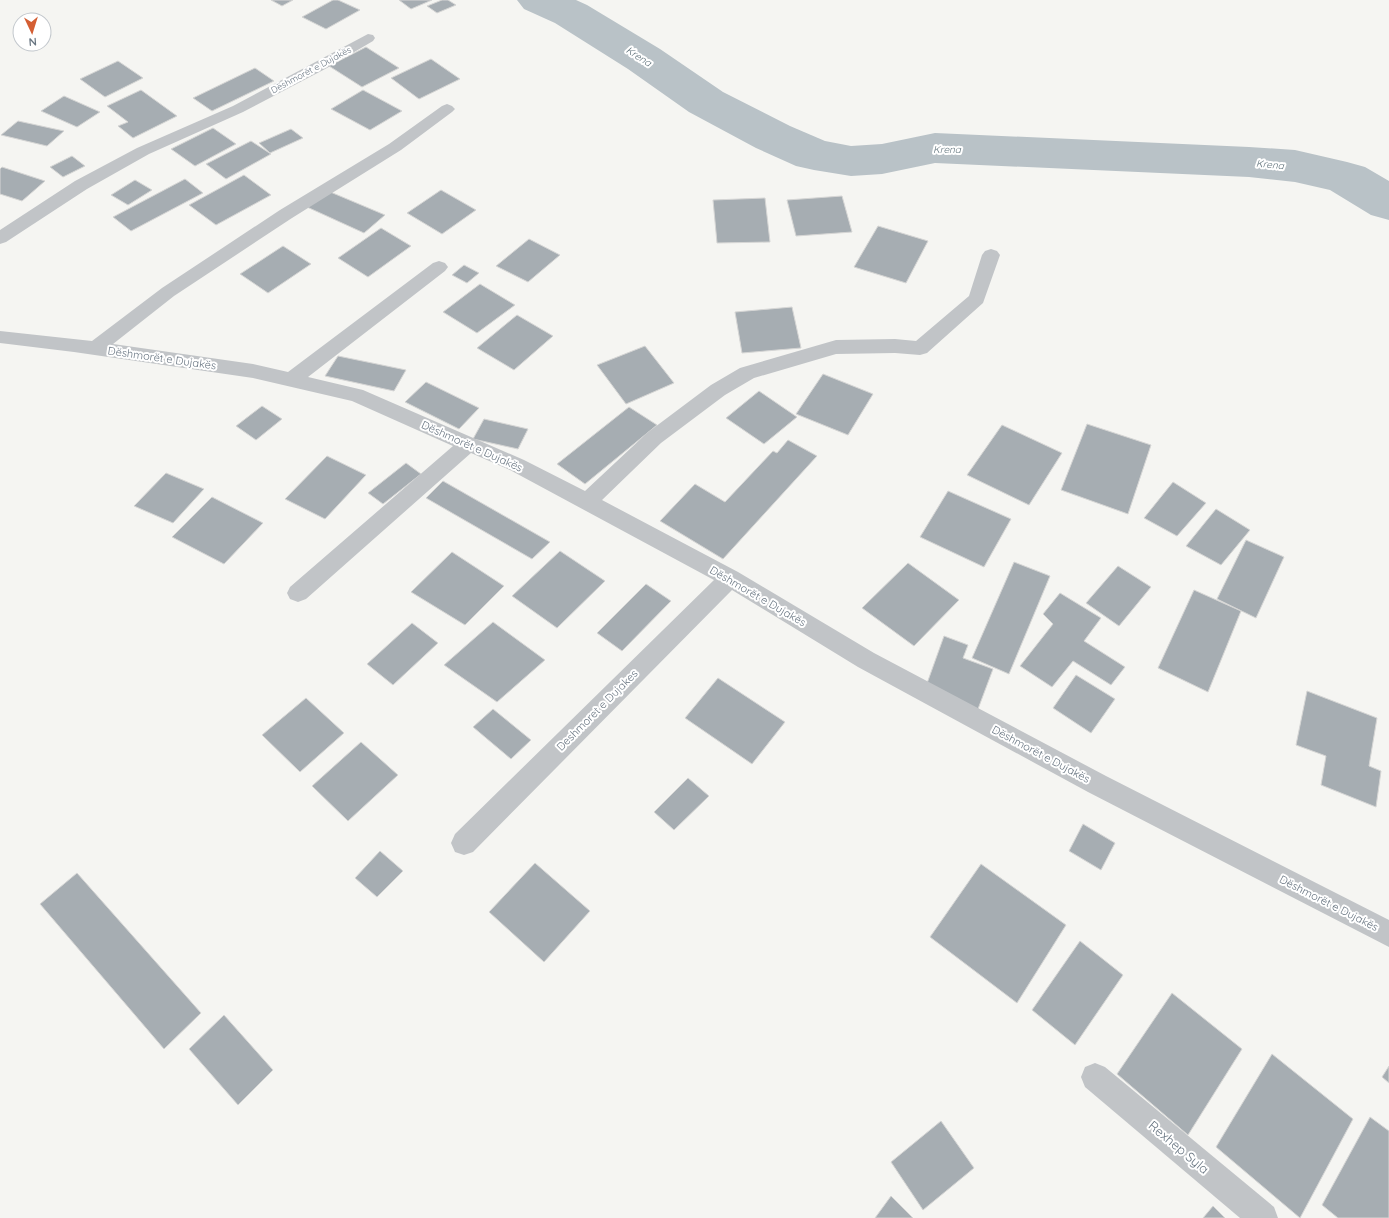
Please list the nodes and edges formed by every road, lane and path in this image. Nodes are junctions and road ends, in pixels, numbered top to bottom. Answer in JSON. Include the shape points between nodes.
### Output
{"nodes":[{"id":1,"x":368,"y":38,"type":"dead end"},
{"id":2,"x":447,"y":109,"type":"dead end"},
{"id":3,"x":0,"y":238,"type":"edge"},
{"id":4,"x":991,"y":255,"type":"dead end"},
{"id":5,"x":439,"y":268,"type":"dead end"},
{"id":6,"x":0,"y":337,"type":"edge"},
{"id":7,"x":95,"y":348,"type":"junction"},
{"id":8,"x":290,"y":380,"type":"junction"},
{"id":9,"x":468,"y":444,"type":"junction"},
{"id":10,"x":587,"y":502,"type":"junction"},
{"id":11,"x":730,"y":578,"type":"junction"},
{"id":12,"x":298,"y":593,"type":"dead end"},
{"id":13,"x":464,"y":843,"type":"dead end"},
{"id":14,"x":1389,"y":934,"type":"edge"},
{"id":15,"x":1095,"y":1077,"type":"dead end"},
{"id":16,"x":1263,"y":1218,"type":"edge"}],
"edges":[{"from":1,"to":3,"type":"street","name":"Dëshmorët e Dujakës","via":[[238,108],[143,151],[81,185]]},
{"from":2,"to":7,"type":"street","name":"Dëshmorët e Dujakës","via":[[395,147],[286,214],[168,292]]},
{"from":4,"to":10,"type":"street","via":[[978,299],[920,348],[836,347],[747,374],[718,390],[654,438]]},
{"from":5,"to":8,"type":"street"},
{"from":6,"to":7,"type":"street","name":"Dëshmorët e Dujakës"},
{"from":7,"to":8,"type":"street","name":"Dëshmorët e Dujakës","via":[[253,371]]},
{"from":8,"to":9,"type":"street","name":"Dëshmorët e Dujakës","via":[[356,395]]},
{"from":9,"to":10,"type":"street","name":"Dëshmorët e Dujakës","via":[[517,465]]},
{"from":9,"to":12,"type":"street"},
{"from":10,"to":11,"type":"street","name":"Dëshmorët e Dujakës"},
{"from":11,"to":13,"type":"street","name":"Deshmoret e Dujakes"},
{"from":11,"to":14,"type":"street","name":"Dëshmorët e Dujakës","via":[[873,664],[1097,784]]},
{"from":15,"to":16,"type":"street","name":"Rexhep Syla"}]}
